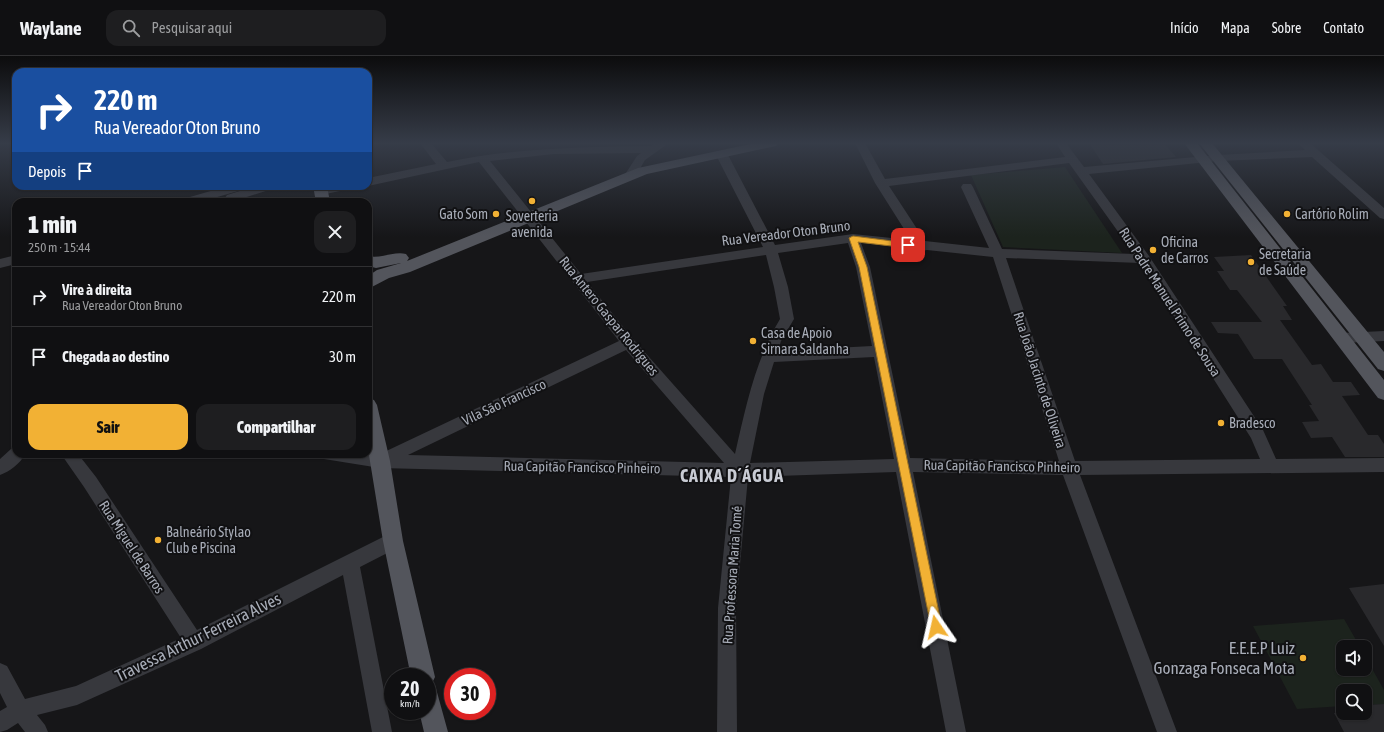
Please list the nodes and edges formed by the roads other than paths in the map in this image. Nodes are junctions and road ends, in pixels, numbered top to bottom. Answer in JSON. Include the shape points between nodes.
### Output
{"nodes":[{"id":1,"x":403,"y":175,"type":"edge"},
{"id":2,"x":495,"y":175,"type":"edge"},
{"id":3,"x":626,"y":175,"type":"edge"},
{"id":4,"x":732,"y":175,"type":"edge"},
{"id":5,"x":877,"y":175,"type":"edge"},
{"id":6,"x":949,"y":175,"type":"edge"},
{"id":7,"x":1084,"y":175,"type":"edge"},
{"id":8,"x":1222,"y":175,"type":"edge"},
{"id":9,"x":1224,"y":175,"type":"edge"},
{"id":10,"x":1339,"y":175,"type":"edge"},
{"id":11,"x":372,"y":181,"type":"edge"},
{"id":12,"x":881,"y":183,"type":"junction"},
{"id":13,"x":967,"y":187,"type":"dead end"},
{"id":14,"x":228,"y":190,"type":"edge"},
{"id":15,"x":256,"y":190,"type":"edge"},
{"id":16,"x":332,"y":190,"type":"edge"},
{"id":17,"x":322,"y":193,"type":"edge"},
{"id":18,"x":200,"y":198,"type":"edge"},
{"id":19,"x":230,"y":198,"type":"edge"},
{"id":20,"x":527,"y":214,"type":"junction"},
{"id":21,"x":1384,"y":215,"type":"edge"},
{"id":22,"x":853,"y":238,"type":"junction"},
{"id":23,"x":922,"y":247,"type":"junction"},
{"id":24,"x":771,"y":250,"type":"junction"},
{"id":25,"x":12,"y":253,"type":"edge"},
{"id":26,"x":998,"y":253,"type":"junction"},
{"id":27,"x":0,"y":257,"type":"edge"},
{"id":28,"x":1144,"y":259,"type":"junction"},
{"id":29,"x":12,"y":261,"type":"edge"},
{"id":30,"x":0,"y":264,"type":"edge"},
{"id":31,"x":373,"y":268,"type":"edge"},
{"id":32,"x":577,"y":279,"type":"junction"},
{"id":33,"x":1384,"y":336,"type":"edge"},
{"id":34,"x":1362,"y":337,"type":"junction"},
{"id":35,"x":1342,"y":338,"type":"junction"},
{"id":36,"x":628,"y":343,"type":"junction"},
{"id":37,"x":880,"y":351,"type":"junction"},
{"id":38,"x":768,"y":357,"type":"junction"},
{"id":39,"x":1384,"y":364,"type":"edge"},
{"id":40,"x":1384,"y":393,"type":"edge"},
{"id":41,"x":372,"y":424,"type":"edge"},
{"id":42,"x":12,"y":458,"type":"edge"},
{"id":43,"x":72,"y":458,"type":"edge"},
{"id":44,"x":359,"y":458,"type":"edge"},
{"id":45,"x":380,"y":461,"type":"junction"},
{"id":46,"x":904,"y":464,"type":"junction"},
{"id":47,"x":1384,"y":465,"type":"edge"},
{"id":48,"x":1271,"y":466,"type":"junction"},
{"id":49,"x":0,"y":468,"type":"edge"},
{"id":50,"x":1069,"y":468,"type":"junction"},
{"id":51,"x":740,"y":470,"type":"junction"},
{"id":52,"x":392,"y":541,"type":"junction"},
{"id":53,"x":350,"y":563,"type":"junction"},
{"id":54,"x":194,"y":642,"type":"junction"},
{"id":55,"x":421,"y":668,"type":"edge"},
{"id":56,"x":0,"y":672,"type":"edge"},
{"id":57,"x":20,"y":710,"type":"junction"},
{"id":58,"x":433,"y":720,"type":"edge"},
{"id":59,"x":0,"y":723,"type":"edge"},
{"id":60,"x":38,"y":732,"type":"edge"},
{"id":61,"x":382,"y":732,"type":"edge"},
{"id":62,"x":436,"y":732,"type":"edge"},
{"id":63,"x":727,"y":732,"type":"edge"},
{"id":64,"x":956,"y":732,"type":"edge"},
{"id":65,"x":1167,"y":732,"type":"edge"}],
"edges":[{"from":1,"to":11,"type":"street"},
{"from":2,"to":20,"type":"street","name":"Rua Antero Gaspar Rodrigues"},
{"from":3,"to":20,"type":"main road"},
{"from":4,"to":24,"type":"street","name":"Rua Professora Maria Tomé"},
{"from":5,"to":12,"type":"street"},
{"from":6,"to":12,"type":"street"},
{"from":7,"to":28,"type":"street","name":"Rua Padre Manuel Primo de Sousa"},
{"from":8,"to":35,"type":"main road"},
{"from":9,"to":34,"type":"main road"},
{"from":10,"to":21,"type":"street"},
{"from":12,"to":23,"type":"street"},
{"from":13,"to":26,"type":"street","name":"Rua João Jacinto de Oliveira"},
{"from":14,"to":18,"type":"street"},
{"from":15,"to":19,"type":"street"},
{"from":16,"to":17,"type":"street"},
{"from":20,"to":31,"type":"main road","via":[[404,268]]},
{"from":20,"to":32,"type":"street","name":"Rua Antero Gaspar Rodrigues"},
{"from":22,"to":23,"type":"street","name":"Rua Vereador Oton Bruno"},
{"from":22,"to":24,"type":"street","name":"Rua Vereador Oton Bruno"},
{"from":22,"to":37,"type":"street","via":[[863,267]]},
{"from":23,"to":26,"type":"street","name":"Rua Vereador Oton Bruno"},
{"from":24,"to":32,"type":"street","name":"Rua Vereador Oton Bruno"},
{"from":24,"to":38,"type":"street","name":"Rua Professora Maria Tomé","via":[[787,319]]},
{"from":25,"to":27,"type":"street"},
{"from":26,"to":28,"type":"street","name":"Rua Vereador Oton Bruno"},
{"from":26,"to":50,"type":"street","name":"Rua João Jacinto de Oliveira"},
{"from":28,"to":48,"type":"street","name":"Rua Padre Manuel Primo de Sousa","via":[[1257,435]]},
{"from":29,"to":30,"type":"street"},
{"from":32,"to":36,"type":"street","name":"Rua Antero Gaspar Rodrigues"},
{"from":33,"to":34,"type":"street"},
{"from":34,"to":35,"type":"street"},
{"from":34,"to":39,"type":"main road"},
{"from":35,"to":40,"type":"main road"},
{"from":36,"to":45,"type":"street","name":"Vila São Francisco"},
{"from":36,"to":51,"type":"street","name":"Rua Antero Gaspar Rodrigues"},
{"from":37,"to":38,"type":"street"},
{"from":37,"to":46,"type":"street"},
{"from":38,"to":51,"type":"street","name":"Rua Professora Maria Tomé","via":[[756,394]]},
{"from":41,"to":45,"type":"main road"},
{"from":42,"to":49,"type":"street"},
{"from":43,"to":54,"type":"street","name":"Rua Miguel de Barros"},
{"from":44,"to":45,"type":"street","name":"Rua Capitão Francisco Pinheiro"},
{"from":45,"to":51,"type":"street","name":"Rua Capitão Francisco Pinheiro"},
{"from":45,"to":52,"type":"main road"},
{"from":46,"to":50,"type":"street","name":"Rua Capitão Francisco Pinheiro"},
{"from":46,"to":51,"type":"street","name":"Rua Capitão Francisco Pinheiro"},
{"from":46,"to":64,"type":"street"},
{"from":47,"to":48,"type":"street","name":"Rua Capitão Francisco Pinheiro"},
{"from":48,"to":50,"type":"street","name":"Rua Capitão Francisco Pinheiro"},
{"from":50,"to":65,"type":"street","name":"Rua João Jacinto de Oliveira"},
{"from":51,"to":63,"type":"street","name":"Rua Professora Maria Tomé","via":[[727,608]]},
{"from":52,"to":53,"type":"street","name":"Travessa Arthur Ferreira Alves"},
{"from":52,"to":55,"type":"main road"},
{"from":53,"to":54,"type":"street","name":"Travessa Arthur Ferreira Alves"},
{"from":53,"to":61,"type":"street"},
{"from":54,"to":57,"type":"street","name":"Travessa Arthur Ferreira Alves","via":[[77,695]]},
{"from":56,"to":57,"type":"street"},
{"from":57,"to":59,"type":"street","name":"Travessa Arthur Ferreira Alves"},
{"from":57,"to":60,"type":"street"},
{"from":58,"to":62,"type":"main road"}]}
